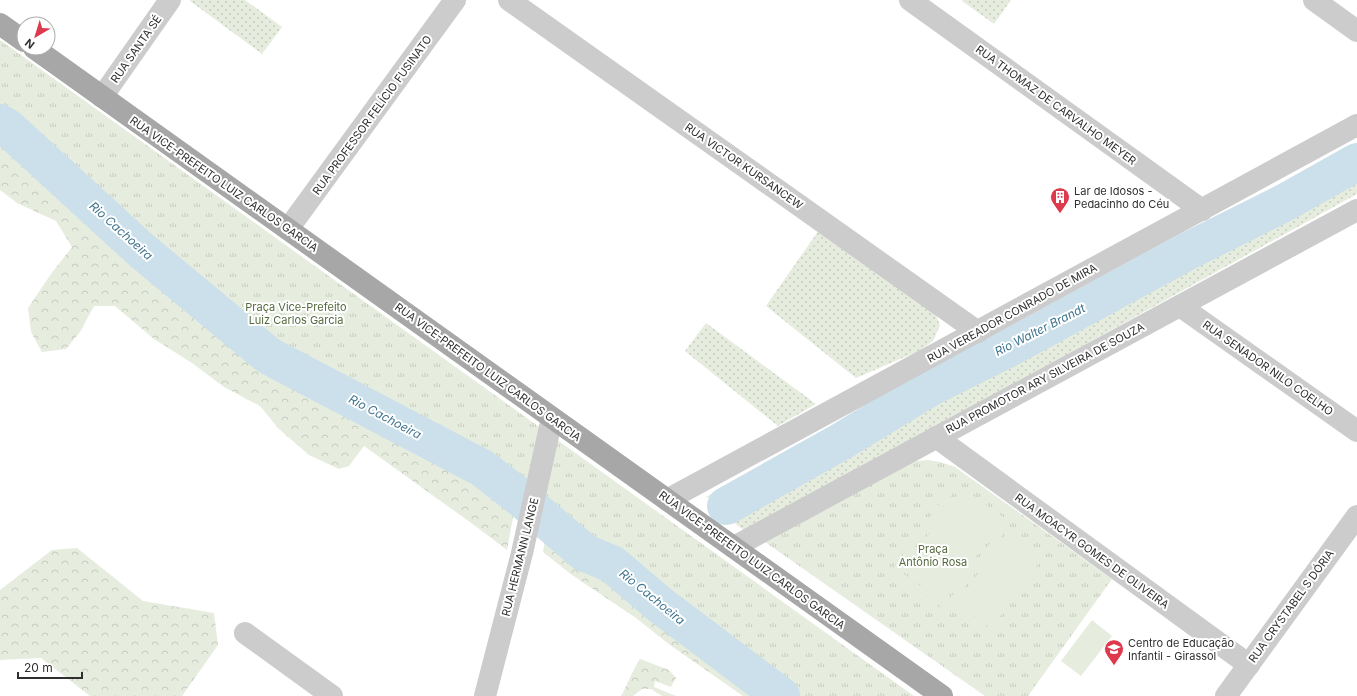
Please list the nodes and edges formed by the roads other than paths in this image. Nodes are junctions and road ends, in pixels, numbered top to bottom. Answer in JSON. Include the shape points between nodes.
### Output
{"nodes":[{"id":1,"x":170,"y":0,"type":"edge"},
{"id":2,"x":455,"y":0,"type":"edge"},
{"id":3,"x":509,"y":0,"type":"edge"},
{"id":4,"x":910,"y":0,"type":"edge"},
{"id":5,"x":1314,"y":0,"type":"edge"},
{"id":6,"x":0,"y":24,"type":"edge"},
{"id":7,"x":1357,"y":31,"type":"edge"},
{"id":8,"x":16,"y":35,"type":"edge"},
{"id":9,"x":45,"y":56,"type":"edge"},
{"id":10,"x":102,"y":97,"type":"junction"},
{"id":11,"x":1357,"y":125,"type":"edge"},
{"id":12,"x":1202,"y":210,"type":"junction"},
{"id":13,"x":1357,"y":210,"type":"edge"},
{"id":14,"x":288,"y":229,"type":"junction"},
{"id":15,"x":1180,"y":306,"type":"junction"},
{"id":16,"x":978,"y":332,"type":"junction"},
{"id":17,"x":552,"y":418,"type":"junction"},
{"id":18,"x":1357,"y":430,"type":"edge"},
{"id":19,"x":936,"y":437,"type":"junction"},
{"id":20,"x":667,"y":500,"type":"junction"},
{"id":21,"x":1357,"y":516,"type":"edge"},
{"id":22,"x":734,"y":547,"type":"junction"},
{"id":23,"x":245,"y":633,"type":"dead end"},
{"id":24,"x":1249,"y":665,"type":"junction"},
{"id":25,"x":332,"y":696,"type":"edge"},
{"id":26,"x":485,"y":696,"type":"edge"},
{"id":27,"x":942,"y":696,"type":"edge"},
{"id":28,"x":1226,"y":696,"type":"edge"}],
"edges":[{"from":1,"to":10,"type":"street","name":"RUA SANTA SÉ"},
{"from":2,"to":14,"type":"street","name":"RUA PROFESSOR FELÍCIO FUSINATO"},
{"from":3,"to":16,"type":"street","name":"RUA VICTOR KURSANCEW"},
{"from":4,"to":12,"type":"street","name":"RUA THOMAZ DE CARVALHO MEYER"},
{"from":5,"to":7,"type":"street"},
{"from":6,"to":8,"type":"main road"},
{"from":9,"to":10,"type":"main road","name":"RUA VICE-PREFEITO LUIZ CARLOS GARCIA"},
{"from":10,"to":14,"type":"main road","name":"RUA VICE-PREFEITO LUIZ CARLOS GARCIA"},
{"from":11,"to":12,"type":"street","name":"RUA VEREADOR CONRADO DE MIRA"},
{"from":12,"to":16,"type":"street","name":"RUA VEREADOR CONRADO DE MIRA"},
{"from":13,"to":15,"type":"street","name":"RUA PROMOTOR ARY SILVEIRA DE SOUZA"},
{"from":14,"to":17,"type":"main road","name":"RUA VICE-PREFEITO LUIZ CARLOS GARCIA"},
{"from":15,"to":18,"type":"street","name":"RUA SENADOR NILO COELHO"},
{"from":15,"to":19,"type":"street","name":"RUA PROMOTOR ARY SILVEIRA DE SOUZA"},
{"from":16,"to":20,"type":"street","name":"RUA VEREADOR CONRADO DE MIRA"},
{"from":17,"to":20,"type":"main road","name":"RUA VICE-PREFEITO LUIZ CARLOS GARCIA"},
{"from":17,"to":26,"type":"street","name":"RUA HERMANN LANGE","via":[[522,553]]},
{"from":19,"to":22,"type":"street","name":"RUA PROMOTOR ARY SILVEIRA DE SOUZA"},
{"from":19,"to":24,"type":"street","name":"RUA MOACYR GOMES DE OLIVEIRA"},
{"from":20,"to":22,"type":"main road","name":"RUA VICE-PREFEITO LUIZ CARLOS GARCIA"},
{"from":21,"to":24,"type":"street","name":"RUA CRYSTABEL S DÓRIA"},
{"from":22,"to":27,"type":"main road","name":"RUA VICE-PREFEITO LUIZ CARLOS GARCIA"},
{"from":23,"to":25,"type":"street"},
{"from":24,"to":28,"type":"street","name":"RUA CRYSTABEL S DÓRIA"}]}
